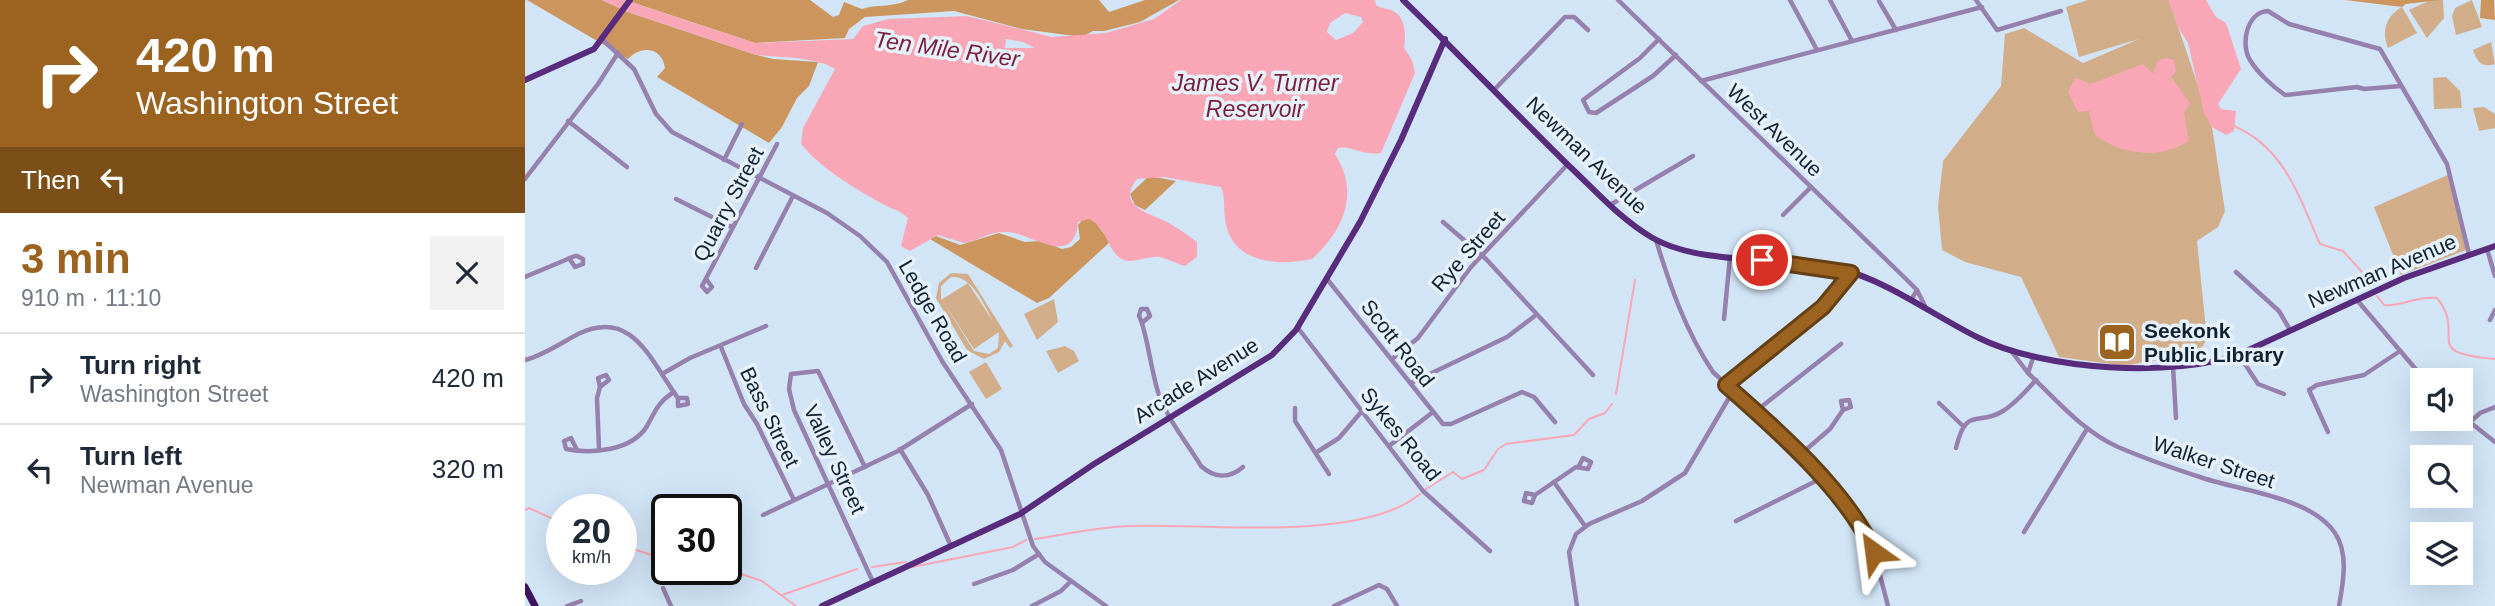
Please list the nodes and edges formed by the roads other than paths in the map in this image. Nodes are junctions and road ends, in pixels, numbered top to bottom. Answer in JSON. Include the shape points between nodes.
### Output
{"nodes":[{"id":1,"x":630,"y":0,"type":"edge"},
{"id":2,"x":1403,"y":0,"type":"edge"},
{"id":3,"x":1618,"y":0,"type":"edge"},
{"id":4,"x":1790,"y":0,"type":"edge"},
{"id":5,"x":1830,"y":0,"type":"edge"},
{"id":6,"x":1976,"y":0,"type":"edge"},
{"id":7,"x":1879,"y":1,"type":"edge"},
{"id":8,"x":1982,"y":8,"type":"junction"},
{"id":9,"x":2061,"y":11,"type":"dead end"},
{"id":10,"x":1588,"y":30,"type":"dead end"},
{"id":11,"x":1896,"y":30,"type":"junction"},
{"id":12,"x":1659,"y":39,"type":"junction"},
{"id":13,"x":603,"y":40,"type":"junction"},
{"id":14,"x":1445,"y":40,"type":"junction"},
{"id":15,"x":1852,"y":41,"type":"junction"},
{"id":16,"x":1817,"y":50,"type":"junction"},
{"id":17,"x":618,"y":53,"type":"junction"},
{"id":18,"x":1676,"y":55,"type":"junction"},
{"id":19,"x":525,"y":80,"type":"edge"},
{"id":20,"x":1701,"y":81,"type":"junction"},
{"id":21,"x":2400,"y":86,"type":"junction"},
{"id":22,"x":1494,"y":90,"type":"junction"},
{"id":23,"x":568,"y":121,"type":"junction"},
{"id":24,"x":742,"y":124,"type":"dead end"},
{"id":25,"x":777,"y":144,"type":"dead end"},
{"id":26,"x":1693,"y":156,"type":"dead end"},
{"id":27,"x":724,"y":160,"type":"junction"},
{"id":28,"x":1568,"y":164,"type":"junction"},
{"id":29,"x":627,"y":167,"type":"dead end"},
{"id":30,"x":758,"y":177,"type":"junction"},
{"id":31,"x":525,"y":179,"type":"edge"},
{"id":32,"x":1811,"y":187,"type":"junction"},
{"id":33,"x":793,"y":196,"type":"junction"},
{"id":34,"x":676,"y":200,"type":"dead end"},
{"id":35,"x":1610,"y":205,"type":"junction"},
{"id":36,"x":1783,"y":215,"type":"dead end"},
{"id":37,"x":1443,"y":222,"type":"dead end"},
{"id":38,"x":732,"y":227,"type":"junction"},
{"id":39,"x":1656,"y":240,"type":"junction"},
{"id":40,"x":2495,"y":246,"type":"edge"},
{"id":41,"x":2487,"y":248,"type":"junction"},
{"id":42,"x":2469,"y":254,"type":"junction"},
{"id":43,"x":1481,"y":256,"type":"junction"},
{"id":44,"x":1730,"y":256,"type":"junction"},
{"id":45,"x":569,"y":258,"type":"dead end"},
{"id":46,"x":757,"y":268,"type":"dead end"},
{"id":47,"x":2236,"y":272,"type":"dead end"},
{"id":48,"x":1851,"y":273,"type":"junction"},
{"id":49,"x":2495,"y":276,"type":"edge"},
{"id":50,"x":525,"y":277,"type":"edge"},
{"id":51,"x":706,"y":279,"type":"dead end"},
{"id":52,"x":1327,"y":279,"type":"junction"},
{"id":53,"x":1910,"y":283,"type":"junction"},
{"id":54,"x":1917,"y":290,"type":"junction"},
{"id":55,"x":1908,"y":299,"type":"junction"},
{"id":56,"x":2356,"y":299,"type":"junction"},
{"id":57,"x":1925,"y":307,"type":"junction"},
{"id":58,"x":2495,"y":310,"type":"edge"},
{"id":59,"x":1536,"y":315,"type":"junction"},
{"id":60,"x":1724,"y":318,"type":"dead end"},
{"id":61,"x":2490,"y":320,"type":"dead end"},
{"id":62,"x":1143,"y":322,"type":"dead end"},
{"id":63,"x":766,"y":326,"type":"dead end"},
{"id":64,"x":1297,"y":327,"type":"junction"},
{"id":65,"x":2290,"y":330,"type":"junction"},
{"id":66,"x":1841,"y":344,"type":"dead end"},
{"id":67,"x":721,"y":347,"type":"junction"},
{"id":68,"x":2400,"y":351,"type":"junction"},
{"id":69,"x":2012,"y":352,"type":"junction"},
{"id":70,"x":2239,"y":355,"type":"junction"},
{"id":71,"x":2032,"y":358,"type":"junction"},
{"id":72,"x":1392,"y":359,"type":"junction"},
{"id":73,"x":525,"y":360,"type":"edge"},
{"id":74,"x":2173,"y":366,"type":"junction"},
{"id":75,"x":2415,"y":368,"type":"edge"},
{"id":76,"x":2028,"y":373,"type":"junction"},
{"id":77,"x":662,"y":375,"type":"junction"},
{"id":78,"x":1593,"y":375,"type":"dead end"},
{"id":79,"x":2036,"y":380,"type":"junction"},
{"id":80,"x":1411,"y":383,"type":"junction"},
{"id":81,"x":1726,"y":385,"type":"junction"},
{"id":82,"x":600,"y":387,"type":"dead end"},
{"id":83,"x":1733,"y":391,"type":"junction"},
{"id":84,"x":674,"y":392,"type":"junction"},
{"id":85,"x":2284,"y":394,"type":"dead end"},
{"id":86,"x":678,"y":398,"type":"dead end"},
{"id":87,"x":1939,"y":403,"type":"dead end"},
{"id":88,"x":972,"y":404,"type":"junction"},
{"id":89,"x":2495,"y":407,"type":"edge"},
{"id":90,"x":1295,"y":408,"type":"dead end"},
{"id":91,"x":1843,"y":410,"type":"dead end"},
{"id":92,"x":1362,"y":411,"type":"junction"},
{"id":93,"x":1756,"y":411,"type":"junction"},
{"id":94,"x":1433,"y":412,"type":"junction"},
{"id":95,"x":2176,"y":418,"type":"dead end"},
{"id":96,"x":1172,"y":419,"type":"junction"},
{"id":97,"x":2473,"y":419,"type":"edge"},
{"id":98,"x":1555,"y":422,"type":"dead end"},
{"id":99,"x":1963,"y":426,"type":"junction"},
{"id":100,"x":2473,"y":426,"type":"edge"},
{"id":101,"x":2087,"y":429,"type":"junction"},
{"id":102,"x":2329,"y":432,"type":"dead end"},
{"id":103,"x":2495,"y":442,"type":"edge"},
{"id":104,"x":1389,"y":446,"type":"junction"},
{"id":105,"x":1956,"y":448,"type":"dead end"},
{"id":106,"x":599,"y":449,"type":"junction"},
{"id":107,"x":901,"y":449,"type":"junction"},
{"id":108,"x":577,"y":450,"type":"dead end"},
{"id":109,"x":1317,"y":452,"type":"junction"},
{"id":110,"x":1801,"y":454,"type":"junction"},
{"id":111,"x":1579,"y":466,"type":"dead end"},
{"id":112,"x":865,"y":467,"type":"junction"},
{"id":113,"x":1243,"y":467,"type":"dead end"},
{"id":114,"x":1329,"y":474,"type":"dead end"},
{"id":115,"x":1822,"y":478,"type":"junction"},
{"id":116,"x":1554,"y":482,"type":"junction"},
{"id":117,"x":829,"y":484,"type":"junction"},
{"id":118,"x":1535,"y":495,"type":"dead end"},
{"id":119,"x":794,"y":500,"type":"junction"},
{"id":120,"x":1021,"y":513,"type":"junction"},
{"id":121,"x":763,"y":515,"type":"dead end"},
{"id":122,"x":1736,"y":522,"type":"dead end"},
{"id":123,"x":1585,"y":526,"type":"junction"},
{"id":124,"x":2024,"y":532,"type":"dead end"},
{"id":125,"x":951,"y":546,"type":"junction"},
{"id":126,"x":1490,"y":551,"type":"dead end"},
{"id":127,"x":1039,"y":554,"type":"junction"},
{"id":128,"x":1071,"y":581,"type":"junction"},
{"id":129,"x":873,"y":582,"type":"junction"},
{"id":130,"x":974,"y":584,"type":"dead end"},
{"id":131,"x":525,"y":587,"type":"edge"},
{"id":132,"x":663,"y":588,"type":"dead end"},
{"id":133,"x":581,"y":601,"type":"dead end"},
{"id":134,"x":535,"y":606,"type":"edge"},
{"id":135,"x":567,"y":606,"type":"edge"},
{"id":136,"x":671,"y":606,"type":"edge"},
{"id":137,"x":822,"y":606,"type":"edge"},
{"id":138,"x":1032,"y":606,"type":"edge"},
{"id":139,"x":1106,"y":606,"type":"edge"},
{"id":140,"x":1334,"y":606,"type":"edge"},
{"id":141,"x":1397,"y":606,"type":"edge"},
{"id":142,"x":1577,"y":606,"type":"edge"},
{"id":143,"x":1888,"y":606,"type":"edge"},
{"id":144,"x":2340,"y":606,"type":"edge"}],
"edges":[{"from":1,"to":13,"type":"main road"},
{"from":2,"to":14,"type":"main road","name":"Newman Avenue"},
{"from":3,"to":12,"type":"street","name":"West Avenue"},
{"from":4,"to":16,"type":"street"},
{"from":5,"to":15,"type":"street"},
{"from":6,"to":8,"type":"street"},
{"from":7,"to":11,"type":"street"},
{"from":8,"to":9,"type":"street","via":[[1997,30]]},
{"from":8,"to":11,"type":"street"},
{"from":10,"to":22,"type":"street","via":[[1574,17],[1565,16]]},
{"from":11,"to":15,"type":"street"},
{"from":12,"to":18,"type":"street","name":"West Avenue"},
{"from":12,"to":18,"type":"street","via":[[1583,100],[1589,112],[1593,114],[1653,76]]},
{"from":13,"to":17,"type":"street","name":"Ledge Road"},
{"from":13,"to":19,"type":"main road","via":[[585,54]]},
{"from":14,"to":22,"type":"main road","name":"Newman Avenue"},
{"from":14,"to":52,"type":"main road","name":"Arcade Avenue","via":[[1386,171]]},
{"from":15,"to":16,"type":"street"},
{"from":16,"to":20,"type":"street"},
{"from":17,"to":23,"type":"street"},
{"from":17,"to":27,"type":"street","name":"Ledge Road","via":[[634,69],[668,129]]},
{"from":18,"to":20,"type":"street","name":"West Avenue"},
{"from":20,"to":32,"type":"street","name":"West Avenue"},
{"from":21,"to":21,"type":"street","via":[[2285,95],[2251,61],[2246,51],[2248,31],[2258,13],[2274,13],[2289,24],[2380,49]]},
{"from":21,"to":42,"type":"street","via":[[2451,174]]},
{"from":22,"to":28,"type":"main road","name":"Newman Avenue"},
{"from":23,"to":29,"type":"street"},
{"from":23,"to":31,"type":"street"},
{"from":24,"to":27,"type":"street"},
{"from":25,"to":30,"type":"street","name":"Quarry Street"},
{"from":26,"to":35,"type":"street"},
{"from":27,"to":30,"type":"street","name":"Ledge Road"},
{"from":28,"to":35,"type":"main road","name":"Newman Avenue"},
{"from":28,"to":43,"type":"street","name":"Rye Street"},
{"from":30,"to":33,"type":"street","name":"Ledge Road"},
{"from":30,"to":38,"type":"street","name":"Quarry Street"},
{"from":32,"to":36,"type":"street"},
{"from":32,"to":53,"type":"street","name":"West Avenue"},
{"from":33,"to":46,"type":"street"},
{"from":33,"to":88,"type":"street","name":"Ledge Road","via":[[860,236],[887,262],[942,361]]},
{"from":34,"to":38,"type":"street"},
{"from":35,"to":39,"type":"main road","name":"Newman Avenue"},
{"from":37,"to":43,"type":"street"},
{"from":38,"to":51,"type":"street","name":"Quarry Street"},
{"from":39,"to":44,"type":"main road","name":"Newman Avenue"},
{"from":39,"to":81,"type":"street","via":[[1689,330],[1708,365]]},
{"from":40,"to":41,"type":"main road","name":"Newman Avenue"},
{"from":41,"to":42,"type":"main road","name":"Newman Avenue"},
{"from":41,"to":49,"type":"street"},
{"from":42,"to":56,"type":"main road","name":"Newman Avenue"},
{"from":43,"to":59,"type":"street"},
{"from":43,"to":72,"type":"street","name":"Rye Street","via":[[1418,338]]},
{"from":44,"to":48,"type":"main road","name":"Newman Avenue"},
{"from":44,"to":60,"type":"street"},
{"from":45,"to":50,"type":"street"},
{"from":47,"to":65,"type":"street","via":[[2271,303]]},
{"from":48,"to":55,"type":"main road","name":"Newman Avenue"},
{"from":48,"to":81,"type":"street","via":[[1823,307]]},
{"from":52,"to":64,"type":"main road","name":"Arcade Avenue"},
{"from":52,"to":72,"type":"street","name":"Scott Road"},
{"from":53,"to":54,"type":"street","name":"West Avenue"},
{"from":53,"to":55,"type":"street"},
{"from":54,"to":55,"type":"street"},
{"from":54,"to":57,"type":"street","name":"West Avenue"},
{"from":55,"to":57,"type":"main road","name":"Newman Avenue"},
{"from":56,"to":65,"type":"main road","name":"Newman Avenue"},
{"from":56,"to":68,"type":"street"},
{"from":57,"to":69,"type":"main road","name":"Newman Avenue"},
{"from":58,"to":61,"type":"street"},
{"from":59,"to":78,"type":"street"},
{"from":59,"to":80,"type":"street","via":[[1507,337]]},
{"from":62,"to":96,"type":"street","via":[[1159,395]]},
{"from":63,"to":67,"type":"street"},
{"from":64,"to":92,"type":"street","name":"Sykes Road"},
{"from":64,"to":96,"type":"main road","name":"Arcade Avenue","via":[[1272,355]]},
{"from":65,"to":70,"type":"main road","name":"Newman Avenue"},
{"from":66,"to":93,"type":"street"},
{"from":67,"to":77,"type":"street"},
{"from":67,"to":119,"type":"street","name":"Bass Street","via":[[744,404]]},
{"from":68,"to":75,"type":"street"},
{"from":68,"to":102,"type":"street","via":[[2364,375],[2325,383],[2308,392]]},
{"from":69,"to":71,"type":"main road","name":"Newman Avenue"},
{"from":69,"to":76,"type":"street","name":"Walker Street"},
{"from":70,"to":74,"type":"main road","name":"Newman Avenue","via":[[2215,363]]},
{"from":70,"to":85,"type":"street","via":[[2258,384]]},
{"from":71,"to":74,"type":"main road","name":"Newman Avenue"},
{"from":71,"to":76,"type":"street"},
{"from":72,"to":80,"type":"street","name":"Scott Road"},
{"from":73,"to":77,"type":"street","via":[[607,326],[622,328],[636,339]]},
{"from":74,"to":95,"type":"street"},
{"from":76,"to":79,"type":"street","name":"Walker Street"},
{"from":77,"to":84,"type":"street"},
{"from":79,"to":99,"type":"street","via":[[2005,410]]},
{"from":79,"to":101,"type":"street","name":"Walker Street"},
{"from":80,"to":94,"type":"street","name":"Scott Road"},
{"from":81,"to":83,"type":"street"},
{"from":82,"to":106,"type":"street","via":[[595,407]]},
{"from":83,"to":93,"type":"street"},
{"from":83,"to":123,"type":"street","via":[[1685,473],[1634,505]]},
{"from":84,"to":86,"type":"street"},
{"from":84,"to":106,"type":"street","via":[[654,408],[641,433],[619,446]]},
{"from":87,"to":99,"type":"street"},
{"from":88,"to":107,"type":"street"},
{"from":88,"to":120,"type":"street","name":"Ledge Road","via":[[1001,450]]},
{"from":89,"to":97,"type":"street"},
{"from":90,"to":109,"type":"street","via":[[1295,421]]},
{"from":91,"to":110,"type":"street","via":[[1830,429]]},
{"from":92,"to":104,"type":"street","name":"Sykes Road"},
{"from":92,"to":109,"type":"street","via":[[1339,438]]},
{"from":93,"to":110,"type":"street"},
{"from":94,"to":98,"type":"street","name":"Scott Road","via":[[1446,425],[1522,392],[1530,393]]},
{"from":94,"to":104,"type":"street"},
{"from":96,"to":113,"type":"street","via":[[1210,474],[1222,477]]},
{"from":96,"to":120,"type":"main road","name":"Arcade Avenue"},
{"from":99,"to":105,"type":"street"},
{"from":100,"to":103,"type":"street"},
{"from":101,"to":124,"type":"street"},
{"from":101,"to":144,"type":"street","name":"Walker Street","via":[[2130,452],[2291,503],[2320,519],[2335,533],[2343,557]]},
{"from":104,"to":126,"type":"street","name":"Sykes Road","via":[[1423,491]]},
{"from":106,"to":108,"type":"street"},
{"from":107,"to":112,"type":"street"},
{"from":107,"to":125,"type":"street"},
{"from":109,"to":114,"type":"street"},
{"from":110,"to":115,"type":"street"},
{"from":111,"to":116,"type":"street"},
{"from":112,"to":117,"type":"street"},
{"from":112,"to":117,"type":"street","name":"Valley Street","via":[[819,372],[791,374],[794,410]]},
{"from":115,"to":122,"type":"street"},
{"from":115,"to":143,"type":"street","via":[[1870,542]]},
{"from":116,"to":118,"type":"street"},
{"from":116,"to":123,"type":"street"},
{"from":117,"to":119,"type":"street"},
{"from":117,"to":129,"type":"street","name":"Valley Street"},
{"from":119,"to":121,"type":"street"},
{"from":120,"to":125,"type":"main road","name":"Arcade Avenue"},
{"from":120,"to":127,"type":"street","name":"Ledge Road"},
{"from":123,"to":142,"type":"street","via":[[1574,537],[1569,552]]},
{"from":125,"to":129,"type":"main road","name":"Arcade Avenue"},
{"from":127,"to":128,"type":"street","name":"Ledge Road"},
{"from":127,"to":130,"type":"street","via":[[1013,570]]},
{"from":128,"to":138,"type":"street"},
{"from":128,"to":139,"type":"street","name":"Ledge Road"},
{"from":129,"to":137,"type":"main road","name":"Arcade Avenue"},
{"from":131,"to":134,"type":"highway"},
{"from":132,"to":136,"type":"street"},
{"from":133,"to":135,"type":"street"},
{"from":140,"to":141,"type":"street","via":[[1379,585]]}]}
